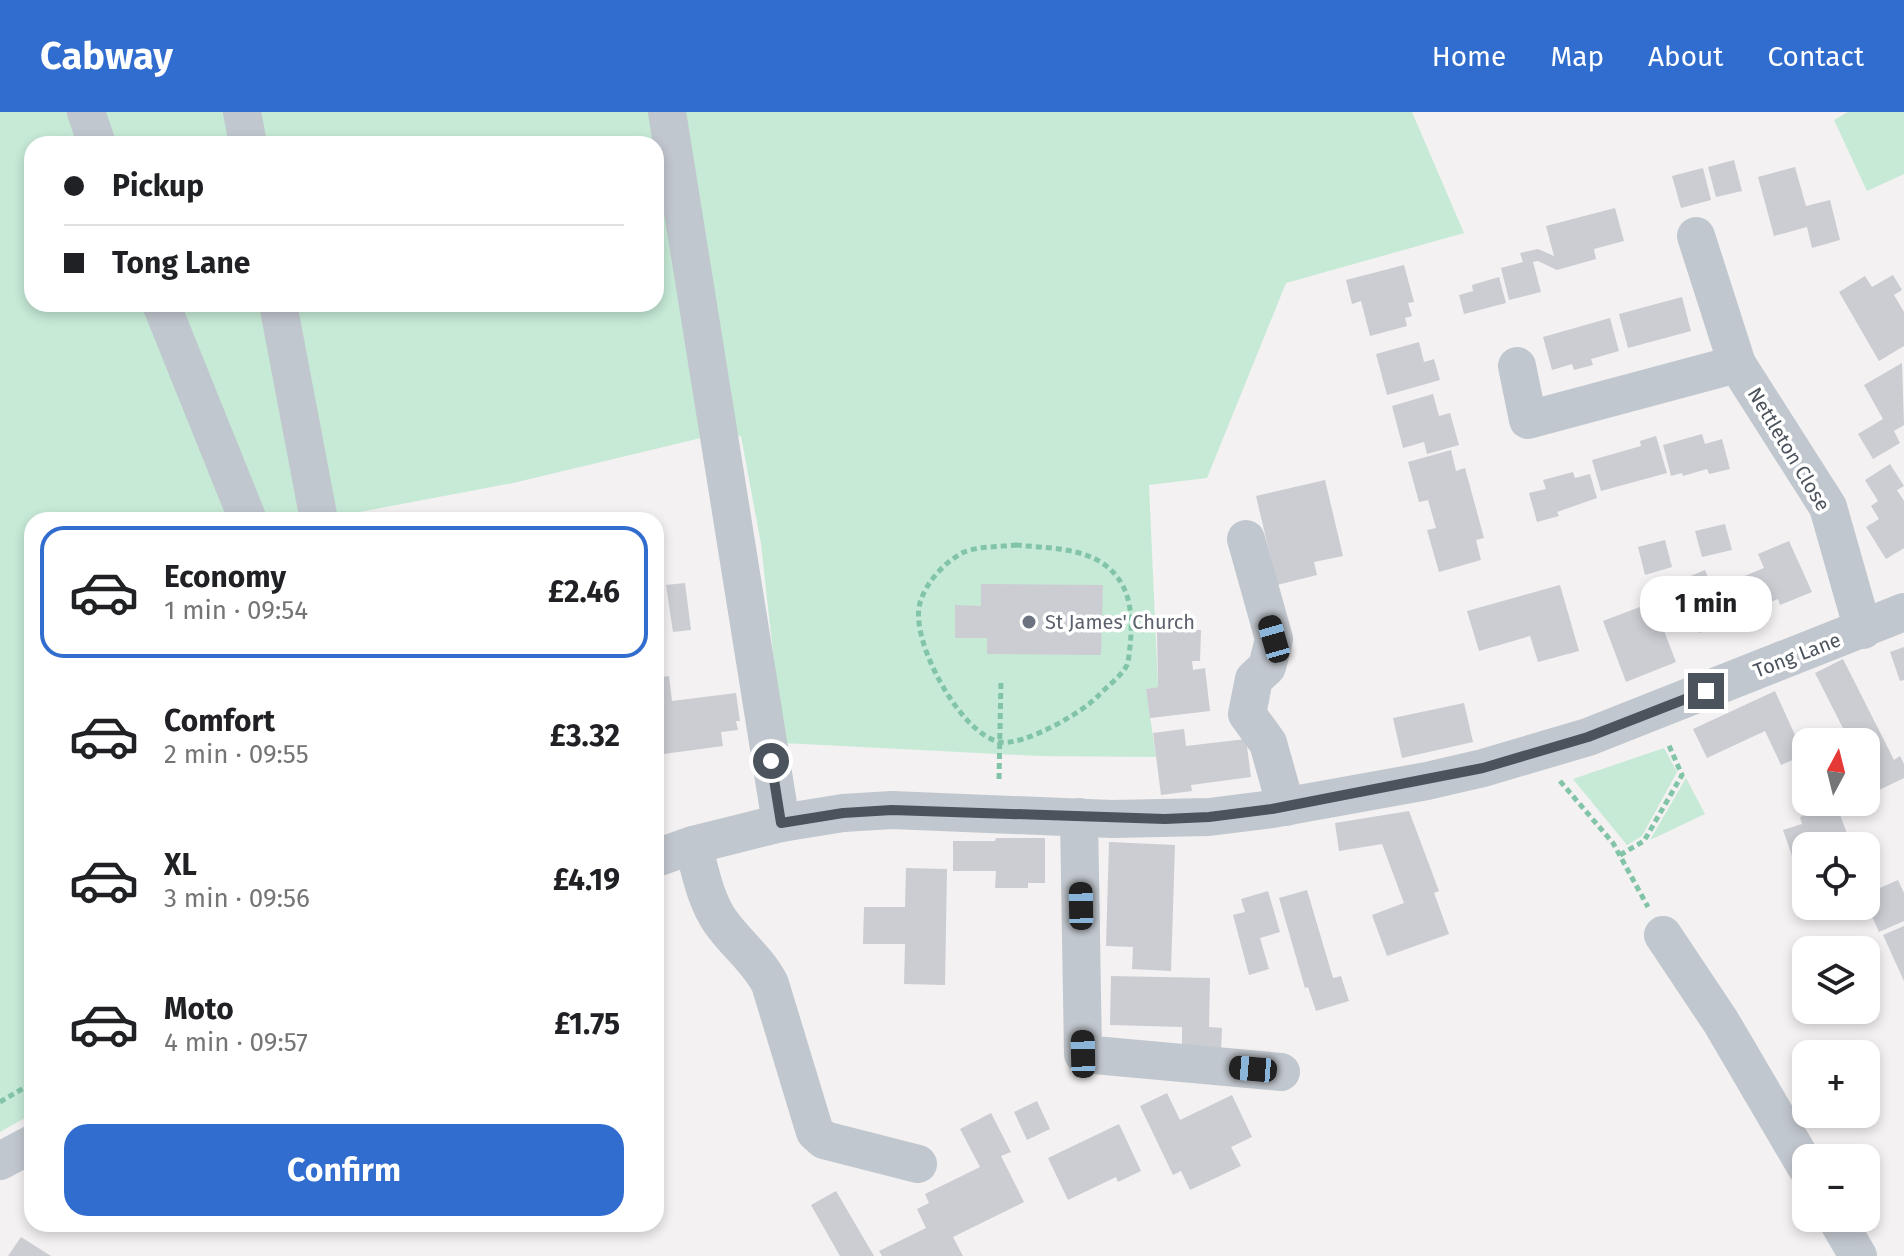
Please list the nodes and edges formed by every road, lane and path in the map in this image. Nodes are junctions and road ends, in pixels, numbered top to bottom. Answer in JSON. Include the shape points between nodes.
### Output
{"nodes":[{"id":1,"x":86,"y":112,"type":"edge"},
{"id":2,"x":242,"y":112,"type":"edge"},
{"id":3,"x":667,"y":112,"type":"edge"},
{"id":4,"x":94,"y":136,"type":"edge"},
{"id":5,"x":246,"y":136,"type":"edge"},
{"id":6,"x":1696,"y":236,"type":"dead end"},
{"id":7,"x":164,"y":312,"type":"edge"},
{"id":8,"x":280,"y":312,"type":"edge"},
{"id":9,"x":1737,"y":364,"type":"junction"},
{"id":10,"x":1517,"y":366,"type":"dead end"},
{"id":11,"x":245,"y":512,"type":"edge"},
{"id":12,"x":317,"y":512,"type":"edge"},
{"id":13,"x":1246,"y":539,"type":"dead end"},
{"id":14,"x":1904,"y":612,"type":"edge"},
{"id":15,"x":1863,"y":630,"type":"junction"},
{"id":16,"x":1001,"y":680,"type":"dead end"},
{"id":17,"x":1654,"y":711,"type":"junction"},
{"id":18,"x":1000,"y":742,"type":"junction"},
{"id":19,"x":1536,"y":753,"type":"junction"},
{"id":20,"x":1286,"y":807,"type":"junction"},
{"id":21,"x":998,"y":813,"type":"junction"},
{"id":22,"x":1079,"y":817,"type":"junction"},
{"id":23,"x":781,"y":823,"type":"junction"},
{"id":24,"x":693,"y":845,"type":"junction"},
{"id":25,"x":664,"y":855,"type":"edge"},
{"id":26,"x":1620,"y":855,"type":"junction"},
{"id":27,"x":1663,"y":935,"type":"joint"},
{"id":28,"x":1281,"y":1072,"type":"dead end"},
{"id":29,"x":24,"y":1088,"type":"edge"},
{"id":30,"x":0,"y":1102,"type":"edge"},
{"id":31,"x":1793,"y":1144,"type":"edge"},
{"id":32,"x":24,"y":1148,"type":"edge"},
{"id":33,"x":0,"y":1161,"type":"edge"},
{"id":34,"x":918,"y":1164,"type":"dead end"},
{"id":35,"x":1844,"y":1232,"type":"edge"},
{"id":36,"x":1858,"y":1256,"type":"edge"}],
"edges":[{"from":1,"to":4,"type":"street"},
{"from":2,"to":5,"type":"street"},
{"from":3,"to":23,"type":"street"},
{"from":6,"to":9,"type":"street","name":"Nettleton Close"},
{"from":7,"to":11,"type":"street"},
{"from":8,"to":12,"type":"street"},
{"from":9,"to":10,"type":"street","via":[[1528,420]]},
{"from":9,"to":15,"type":"street","name":"Nettleton Close","via":[[1828,507]]},
{"from":13,"to":20,"type":"street","via":[[1274,639],[1267,667],[1254,679],[1247,714],[1268,743]]},
{"from":14,"to":15,"type":"street","name":"Tong Lane"},
{"from":15,"to":17,"type":"street","name":"Tong Lane"},
{"from":16,"to":18,"type":"path"},
{"from":17,"to":19,"type":"street","name":"Tong Lane"},
{"from":17,"to":26,"type":"path","via":[[1682,775],[1644,841]]},
{"from":18,"to":18,"type":"path","via":[[970,725],[940,684],[921,634],[919,604],[935,573],[964,552],[1016,545],[1076,552],[1105,565],[1127,591],[1132,624],[1128,665],[1091,703],[1035,734]]},
{"from":18,"to":21,"type":"path"},
{"from":19,"to":20,"type":"street","name":"Tong Lane","via":[[1427,781]]},
{"from":19,"to":26,"type":"path"},
{"from":20,"to":22,"type":"street","name":"Tong Lane","via":[[1209,817]]},
{"from":21,"to":22,"type":"street","name":"Tong Lane"},
{"from":21,"to":23,"type":"street","name":"Tong Lane","via":[[892,810]]},
{"from":22,"to":28,"type":"street","via":[[1083,1054]]},
{"from":23,"to":24,"type":"street","name":"Tong Lane"},
{"from":24,"to":25,"type":"street","name":"Tong Lane"},
{"from":24,"to":34,"type":"street","via":[[718,918],[770,984],[815,1132],[824,1140]]},
{"from":26,"to":27,"type":"path"},
{"from":27,"to":31,"type":"street"},
{"from":29,"to":30,"type":"path"},
{"from":32,"to":33,"type":"street"},
{"from":35,"to":36,"type":"street"}]}
